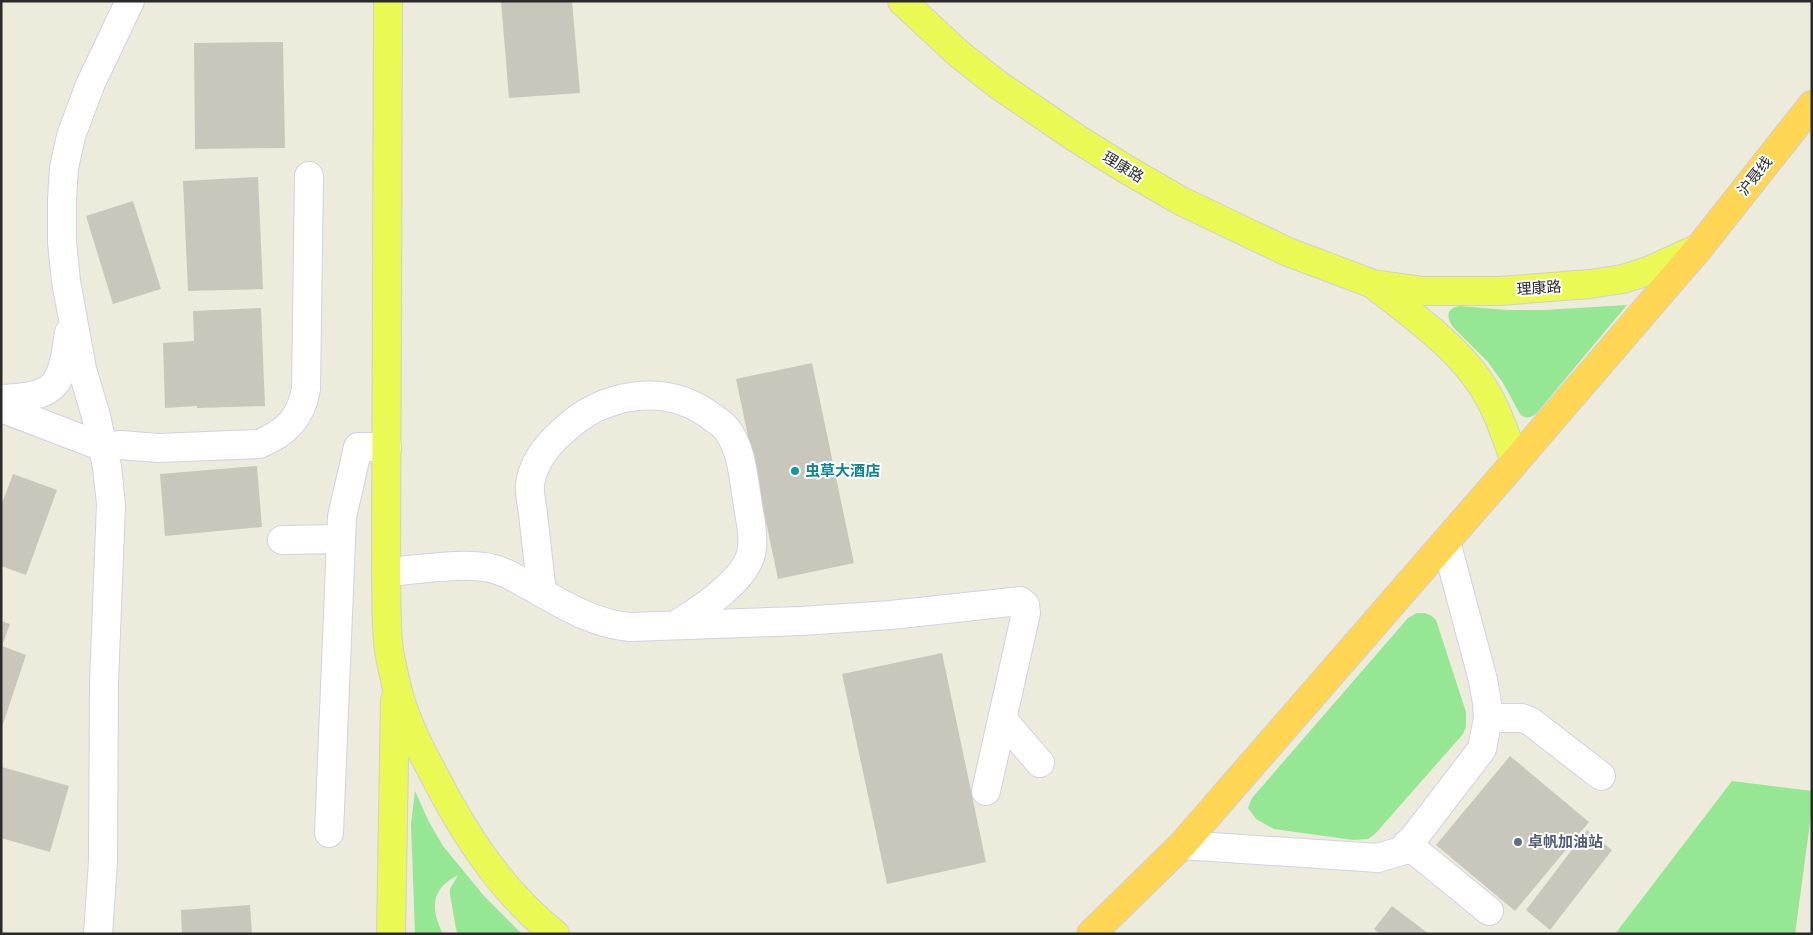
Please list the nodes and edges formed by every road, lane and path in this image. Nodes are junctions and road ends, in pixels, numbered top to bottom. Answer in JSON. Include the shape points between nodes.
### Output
{"nodes":[{"id":1,"x":130,"y":1,"type":"edge"},
{"id":2,"x":388,"y":1,"type":"edge"},
{"id":3,"x":902,"y":1,"type":"edge"},
{"id":4,"x":1812,"y":105,"type":"edge"},
{"id":5,"x":309,"y":176,"type":"dead end"},
{"id":6,"x":1699,"y":248,"type":"junction"},
{"id":7,"x":1373,"y":284,"type":"junction"},
{"id":8,"x":72,"y":314,"type":"junction"},
{"id":9,"x":1,"y":400,"type":"edge"},
{"id":10,"x":1,"y":408,"type":"edge"},
{"id":11,"x":103,"y":447,"type":"junction"},
{"id":12,"x":387,"y":447,"type":"junction"},
{"id":13,"x":1516,"y":462,"type":"junction"},
{"id":14,"x":340,"y":539,"type":"junction"},
{"id":15,"x":282,"y":540,"type":"dead end"},
{"id":16,"x":1446,"y":542,"type":"junction"},
{"id":17,"x":386,"y":572,"type":"junction"},
{"id":18,"x":542,"y":593,"type":"junction"},
{"id":19,"x":676,"y":624,"type":"junction"},
{"id":20,"x":396,"y":681,"type":"junction"},
{"id":21,"x":1488,"y":718,"type":"junction"},
{"id":22,"x":1002,"y":720,"type":"junction"},
{"id":23,"x":1040,"y":762,"type":"dead end"},
{"id":24,"x":1601,"y":776,"type":"dead end"},
{"id":25,"x":986,"y":791,"type":"dead end"},
{"id":26,"x":329,"y":833,"type":"dead end"},
{"id":27,"x":1407,"y":844,"type":"junction"},
{"id":28,"x":1182,"y":845,"type":"junction"},
{"id":29,"x":1488,"y":911,"type":"dead end"},
{"id":30,"x":1091,"y":933,"type":"edge"},
{"id":31,"x":98,"y":934,"type":"edge"},
{"id":32,"x":391,"y":934,"type":"edge"},
{"id":33,"x":555,"y":934,"type":"edge"}],
"edges":[{"from":1,"to":8,"type":"street","via":[[90,85],[71,136],[64,168],[62,242]]},
{"from":2,"to":12,"type":"main road"},
{"from":3,"to":7,"type":"main road","name":"理康路","via":[[997,84],[1124,168],[1181,201],[1288,252]]},
{"from":4,"to":6,"type":"highway","name":"沪聂线"},
{"from":5,"to":11,"type":"street","via":[[306,389],[304,404],[294,420],[274,438],[260,444]]},
{"from":6,"to":7,"type":"main road","name":"理康路","via":[[1648,271],[1590,284],[1471,291],[1423,291]]},
{"from":6,"to":13,"type":"highway","name":"沪聂线"},
{"from":7,"to":13,"type":"main road","name":"理康路","via":[[1467,365],[1491,401]]},
{"from":8,"to":9,"type":"street","via":[[64,368],[52,387],[35,396]]},
{"from":8,"to":11,"type":"street","via":[[82,369]]},
{"from":10,"to":11,"type":"street"},
{"from":11,"to":31,"type":"street","via":[[111,504],[104,683],[103,861]]},
{"from":12,"to":14,"type":"street","via":[[358,447]]},
{"from":12,"to":17,"type":"main road"},
{"from":13,"to":16,"type":"highway","name":"沪聂线"},
{"from":14,"to":15,"type":"street"},
{"from":14,"to":26,"type":"street"},
{"from":16,"to":21,"type":"street","via":[[1483,680]]},
{"from":16,"to":28,"type":"highway","name":"沪聂线"},
{"from":17,"to":18,"type":"street","via":[[480,566],[504,573]]},
{"from":17,"to":20,"type":"main road","via":[[390,654]]},
{"from":18,"to":19,"type":"street","via":[[565,607],[613,626]]},
{"from":18,"to":19,"type":"street","via":[[530,485],[536,464],[549,443],[571,423],[610,401],[653,395],[675,398],[697,406],[728,430],[739,454],[752,535],[752,550],[746,565],[730,586]]},
{"from":19,"to":22,"type":"street","via":[[890,616],[1020,601],[1026,612]]},
{"from":20,"to":32,"type":"main road"},
{"from":20,"to":33,"type":"main road","via":[[407,721],[451,808],[480,854],[514,896]]},
{"from":21,"to":24,"type":"street","via":[[1530,721]]},
{"from":21,"to":27,"type":"street","via":[[1482,749]]},
{"from":22,"to":23,"type":"street"},
{"from":22,"to":25,"type":"street"},
{"from":27,"to":28,"type":"street","via":[[1401,851],[1378,858]]},
{"from":27,"to":29,"type":"street"},
{"from":28,"to":30,"type":"highway","name":"沪聂线"}]}
